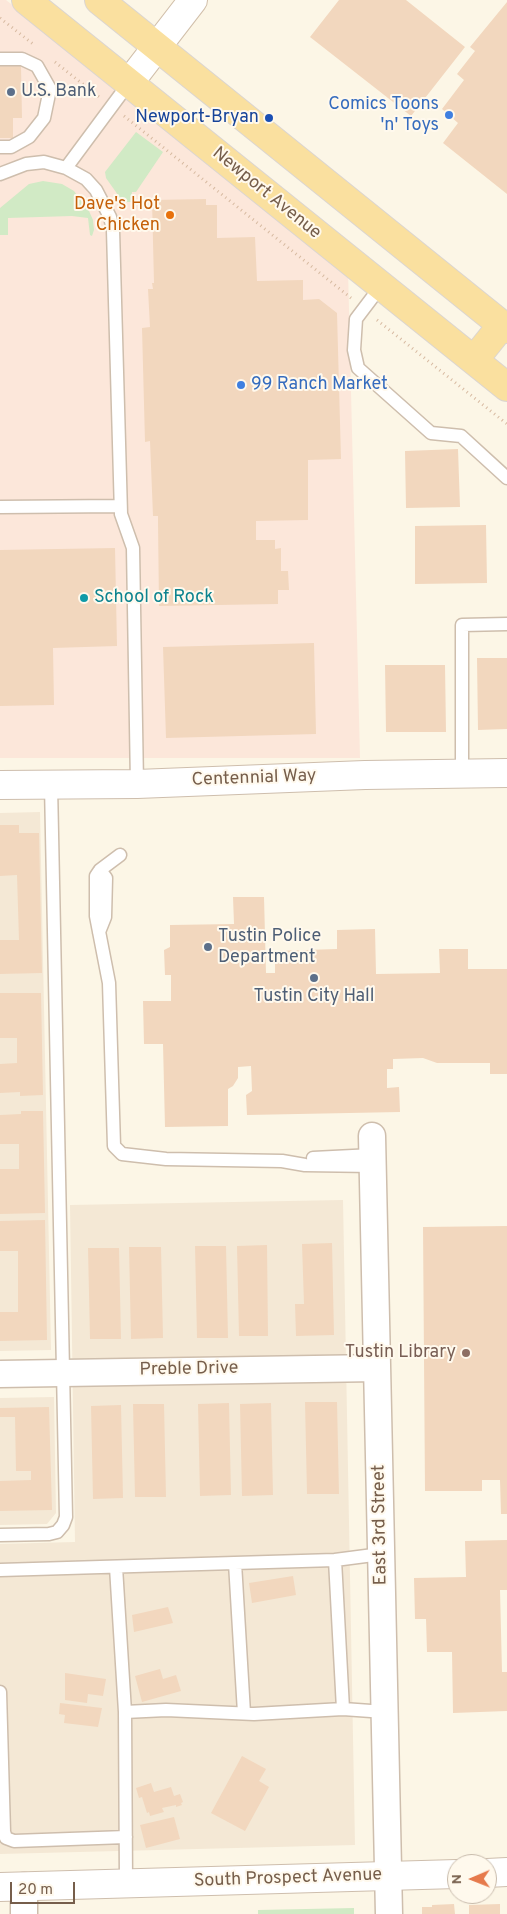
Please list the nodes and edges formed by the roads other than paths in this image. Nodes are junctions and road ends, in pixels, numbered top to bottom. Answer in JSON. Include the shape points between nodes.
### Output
{"nodes":[{"id":1,"x":26,"y":0,"type":"edge"},
{"id":2,"x":100,"y":0,"type":"edge"},
{"id":3,"x":193,"y":0,"type":"edge"},
{"id":4,"x":156,"y":46,"type":"junction"},
{"id":5,"x":0,"y":52,"type":"edge"},
{"id":6,"x":0,"y":59,"type":"edge"},
{"id":7,"x":22,"y":59,"type":"junction"},
{"id":8,"x":129,"y":83,"type":"junction"},
{"id":9,"x":0,"y":147,"type":"edge"},
{"id":10,"x":66,"y":168,"type":"junction"},
{"id":11,"x":0,"y":174,"type":"edge"},
{"id":12,"x":381,"y":286,"type":"junction"},
{"id":13,"x":505,"y":327,"type":"edge"},
{"id":14,"x":474,"y":360,"type":"junction"},
{"id":15,"x":507,"y":387,"type":"edge"},
{"id":16,"x":507,"y":478,"type":"edge"},
{"id":17,"x":120,"y":506,"type":"junction"},
{"id":18,"x":0,"y":507,"type":"edge"},
{"id":19,"x":507,"y":624,"type":"edge"},
{"id":20,"x":507,"y":772,"type":"edge"},
{"id":21,"x":462,"y":774,"type":"junction"},
{"id":22,"x":51,"y":784,"type":"junction"},
{"id":23,"x":137,"y":784,"type":"junction"},
{"id":24,"x":0,"y":785,"type":"edge"},
{"id":25,"x":120,"y":855,"type":"dead end"},
{"id":26,"x":373,"y":1152,"type":"joint"},
{"id":27,"x":377,"y":1368,"type":"junction"},
{"id":28,"x":64,"y":1372,"type":"junction"},
{"id":29,"x":0,"y":1374,"type":"edge"},
{"id":30,"x":0,"y":1535,"type":"edge"},
{"id":31,"x":381,"y":1554,"type":"junction"},
{"id":32,"x":335,"y":1560,"type":"junction"},
{"id":33,"x":235,"y":1563,"type":"junction"},
{"id":34,"x":116,"y":1566,"type":"junction"},
{"id":35,"x":0,"y":1570,"type":"edge"},
{"id":36,"x":0,"y":1692,"type":"edge"},
{"id":37,"x":343,"y":1709,"type":"junction"},
{"id":38,"x":124,"y":1712,"type":"junction"},
{"id":39,"x":385,"y":1712,"type":"junction"},
{"id":40,"x":244,"y":1713,"type":"junction"},
{"id":41,"x":126,"y":1838,"type":"junction"},
{"id":42,"x":447,"y":1874,"type":"edge"},
{"id":43,"x":388,"y":1876,"type":"junction"},
{"id":44,"x":126,"y":1883,"type":"junction"},
{"id":45,"x":12,"y":1887,"type":"edge"},
{"id":46,"x":24,"y":1914,"type":"edge"},
{"id":47,"x":389,"y":1914,"type":"edge"}],
"edges":[{"from":1,"to":8,"type":"main road","name":"Newport Avenue"},
{"from":2,"to":4,"type":"main road"},
{"from":3,"to":4,"type":"street"},
{"from":4,"to":8,"type":"street"},
{"from":4,"to":13,"type":"main road"},
{"from":5,"to":7,"type":"lane"},
{"from":6,"to":7,"type":"lane"},
{"from":7,"to":9,"type":"lane","via":[[37,66],[50,89],[44,118],[29,137],[12,147]]},
{"from":8,"to":10,"type":"lane"},
{"from":8,"to":12,"type":"main road","name":"Newport Avenue"},
{"from":10,"to":11,"type":"lane","via":[[44,162],[26,164]]},
{"from":10,"to":17,"type":"lane","via":[[86,179],[96,190],[114,230]]},
{"from":12,"to":14,"type":"main road","name":"Newport Avenue"},
{"from":12,"to":16,"type":"lane","via":[[356,319],[354,350],[358,368],[431,433],[461,436]]},
{"from":13,"to":14,"type":"main road"},
{"from":14,"to":15,"type":"main road","name":"Newport Avenue"},
{"from":17,"to":18,"type":"lane"},
{"from":17,"to":23,"type":"lane","via":[[133,548]]},
{"from":19,"to":21,"type":"lane","via":[[462,625]]},
{"from":20,"to":21,"type":"street","name":"Centennial Way"},
{"from":21,"to":23,"type":"street","name":"Centennial Way"},
{"from":22,"to":23,"type":"street","name":"Centennial Way"},
{"from":22,"to":24,"type":"street","name":"Centennial Way"},
{"from":22,"to":28,"type":"lane"},
{"from":25,"to":26,"type":"lane","via":[[100,870],[106,878],[105,917],[99,932],[108,983],[114,1146],[122,1154],[166,1159],[282,1161],[315,1166]]},
{"from":26,"to":27,"type":"street","name":"East 3rd Street"},
{"from":27,"to":28,"type":"street","name":"Preble Drive"},
{"from":27,"to":31,"type":"street","name":"East 3rd Street"},
{"from":28,"to":29,"type":"street","name":"Preble Drive"},
{"from":28,"to":30,"type":"lane","via":[[66,1517],[63,1526],[49,1534]]},
{"from":31,"to":32,"type":"lane"},
{"from":31,"to":39,"type":"street","name":"East 3rd Street"},
{"from":32,"to":33,"type":"lane"},
{"from":32,"to":37,"type":"lane"},
{"from":33,"to":34,"type":"lane"},
{"from":33,"to":40,"type":"lane"},
{"from":34,"to":35,"type":"lane"},
{"from":34,"to":38,"type":"lane"},
{"from":36,"to":41,"type":"lane","via":[[6,1838],[14,1841]]},
{"from":37,"to":39,"type":"lane"},
{"from":37,"to":40,"type":"lane"},
{"from":38,"to":40,"type":"lane"},
{"from":38,"to":41,"type":"lane"},
{"from":39,"to":43,"type":"street","name":"East 3rd Street"},
{"from":41,"to":44,"type":"lane"},
{"from":42,"to":43,"type":"street","name":"South Prospect Avenue"},
{"from":43,"to":44,"type":"street","name":"South Prospect Avenue"},
{"from":43,"to":47,"type":"street","name":"East 3rd Street"},
{"from":44,"to":45,"type":"street","name":"South Prospect Avenue"},
{"from":45,"to":46,"type":"street"}]}
